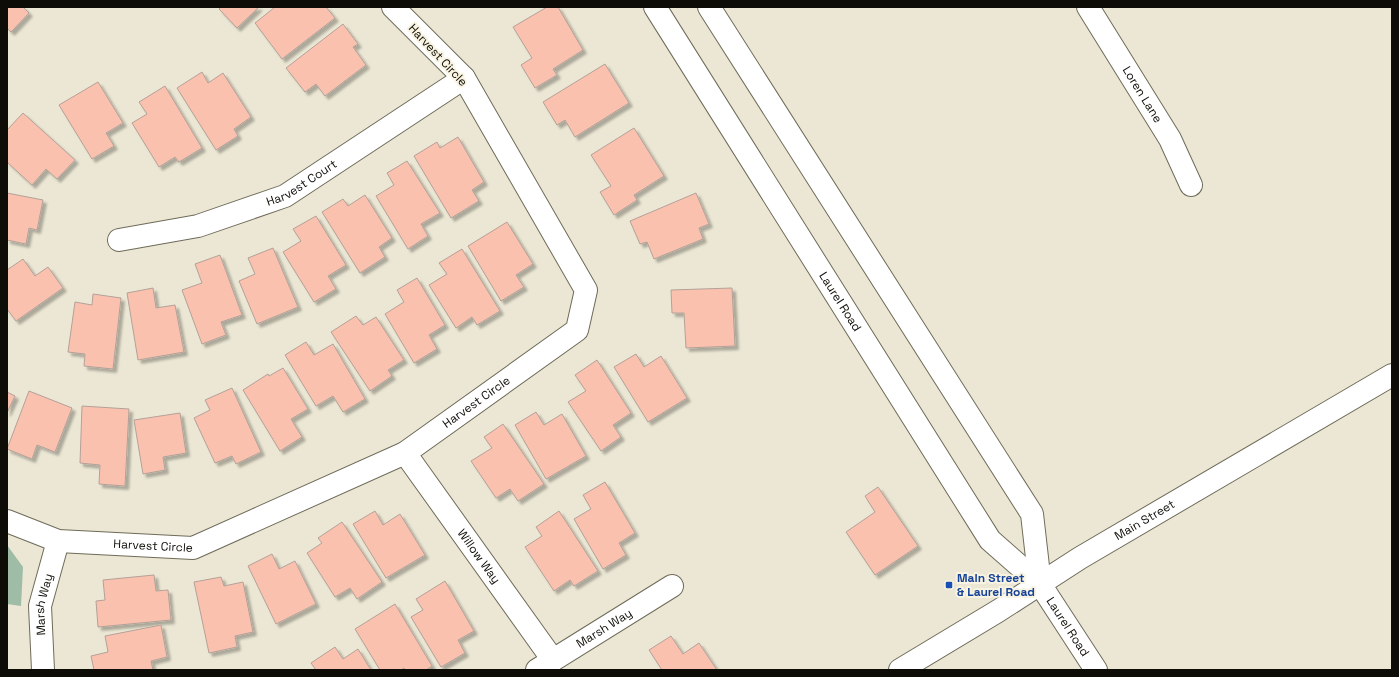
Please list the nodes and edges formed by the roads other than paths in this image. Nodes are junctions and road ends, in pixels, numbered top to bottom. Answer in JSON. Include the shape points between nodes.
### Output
{"nodes":[{"id":1,"x":393,"y":7,"type":"edge"},
{"id":2,"x":655,"y":7,"type":"edge"},
{"id":3,"x":709,"y":7,"type":"edge"},
{"id":4,"x":1088,"y":7,"type":"edge"},
{"id":5,"x":464,"y":78,"type":"junction"},
{"id":6,"x":1191,"y":185,"type":"dead end"},
{"id":7,"x":119,"y":240,"type":"dead end"},
{"id":8,"x":1392,"y":375,"type":"edge"},
{"id":9,"x":405,"y":453,"type":"junction"},
{"id":10,"x":7,"y":521,"type":"edge"},
{"id":11,"x":58,"y":542,"type":"junction"},
{"id":12,"x":1040,"y":584,"type":"junction"},
{"id":13,"x":672,"y":586,"type":"dead end"},
{"id":14,"x":545,"y":665,"type":"edge"},
{"id":15,"x":44,"y":670,"type":"edge"},
{"id":16,"x":900,"y":670,"type":"edge"},
{"id":17,"x":1096,"y":670,"type":"edge"}],
"edges":[{"from":1,"to":5,"type":"street","name":"Harvest Circle"},
{"from":2,"to":12,"type":"street","name":"Laurel Road","via":[[990,540]]},
{"from":3,"to":12,"type":"street","name":"Laurel Road","via":[[1032,514]]},
{"from":4,"to":6,"type":"street","name":"Loren Lane","via":[[1170,139]]},
{"from":5,"to":7,"type":"street","name":"Harvest Court","via":[[285,196],[198,226]]},
{"from":5,"to":9,"type":"street","name":"Harvest Circle","via":[[586,290],[577,330]]},
{"from":8,"to":12,"type":"street","name":"Main Street"},
{"from":9,"to":11,"type":"street","name":"Harvest Circle","via":[[193,548]]},
{"from":9,"to":14,"type":"street","name":"Willow Way"},
{"from":10,"to":11,"type":"street","name":"Harvest Circle"},
{"from":11,"to":15,"type":"street","name":"Marsh Way","via":[[40,606]]},
{"from":12,"to":16,"type":"street","name":"Main Street"},
{"from":12,"to":17,"type":"street","name":"Laurel Road"},
{"from":13,"to":14,"type":"street","name":"Marsh Way"}]}
